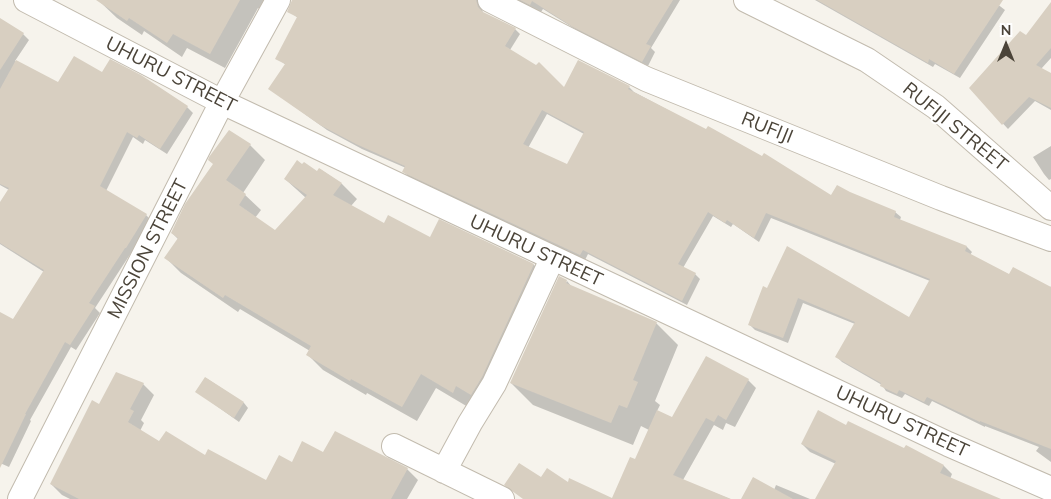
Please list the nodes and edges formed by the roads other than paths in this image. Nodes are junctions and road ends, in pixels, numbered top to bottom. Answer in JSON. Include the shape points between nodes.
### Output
{"nodes":[{"id":1,"x":26,"y":0,"type":"edge"},
{"id":2,"x":278,"y":0,"type":"edge"},
{"id":3,"x":490,"y":0,"type":"edge"},
{"id":4,"x":746,"y":0,"type":"edge"},
{"id":5,"x":222,"y":102,"type":"junction"},
{"id":6,"x":1051,"y":208,"type":"edge"},
{"id":7,"x":1051,"y":239,"type":"edge"},
{"id":8,"x":552,"y":259,"type":"junction"},
{"id":9,"x":394,"y":446,"type":"dead end"},
{"id":10,"x":444,"y":471,"type":"junction"},
{"id":11,"x":1051,"y":489,"type":"edge"},
{"id":12,"x":20,"y":499,"type":"edge"},
{"id":13,"x":502,"y":499,"type":"edge"}],
"edges":[{"from":1,"to":5,"type":"street","name":"UHURU STREET"},
{"from":2,"to":5,"type":"street","name":"MISSION STREET"},
{"from":3,"to":7,"type":"street","name":"RUFIJI","via":[[646,79]]},
{"from":4,"to":6,"type":"street","name":"RUFIJI STREET","via":[[867,60],[936,107]]},
{"from":5,"to":8,"type":"street","name":"UHURU STREET"},
{"from":5,"to":12,"type":"street","name":"MISSION STREET"},
{"from":8,"to":10,"type":"street","via":[[494,384]]},
{"from":8,"to":11,"type":"street","name":"UHURU STREET"},
{"from":9,"to":10,"type":"street"},
{"from":10,"to":13,"type":"street"}]}
